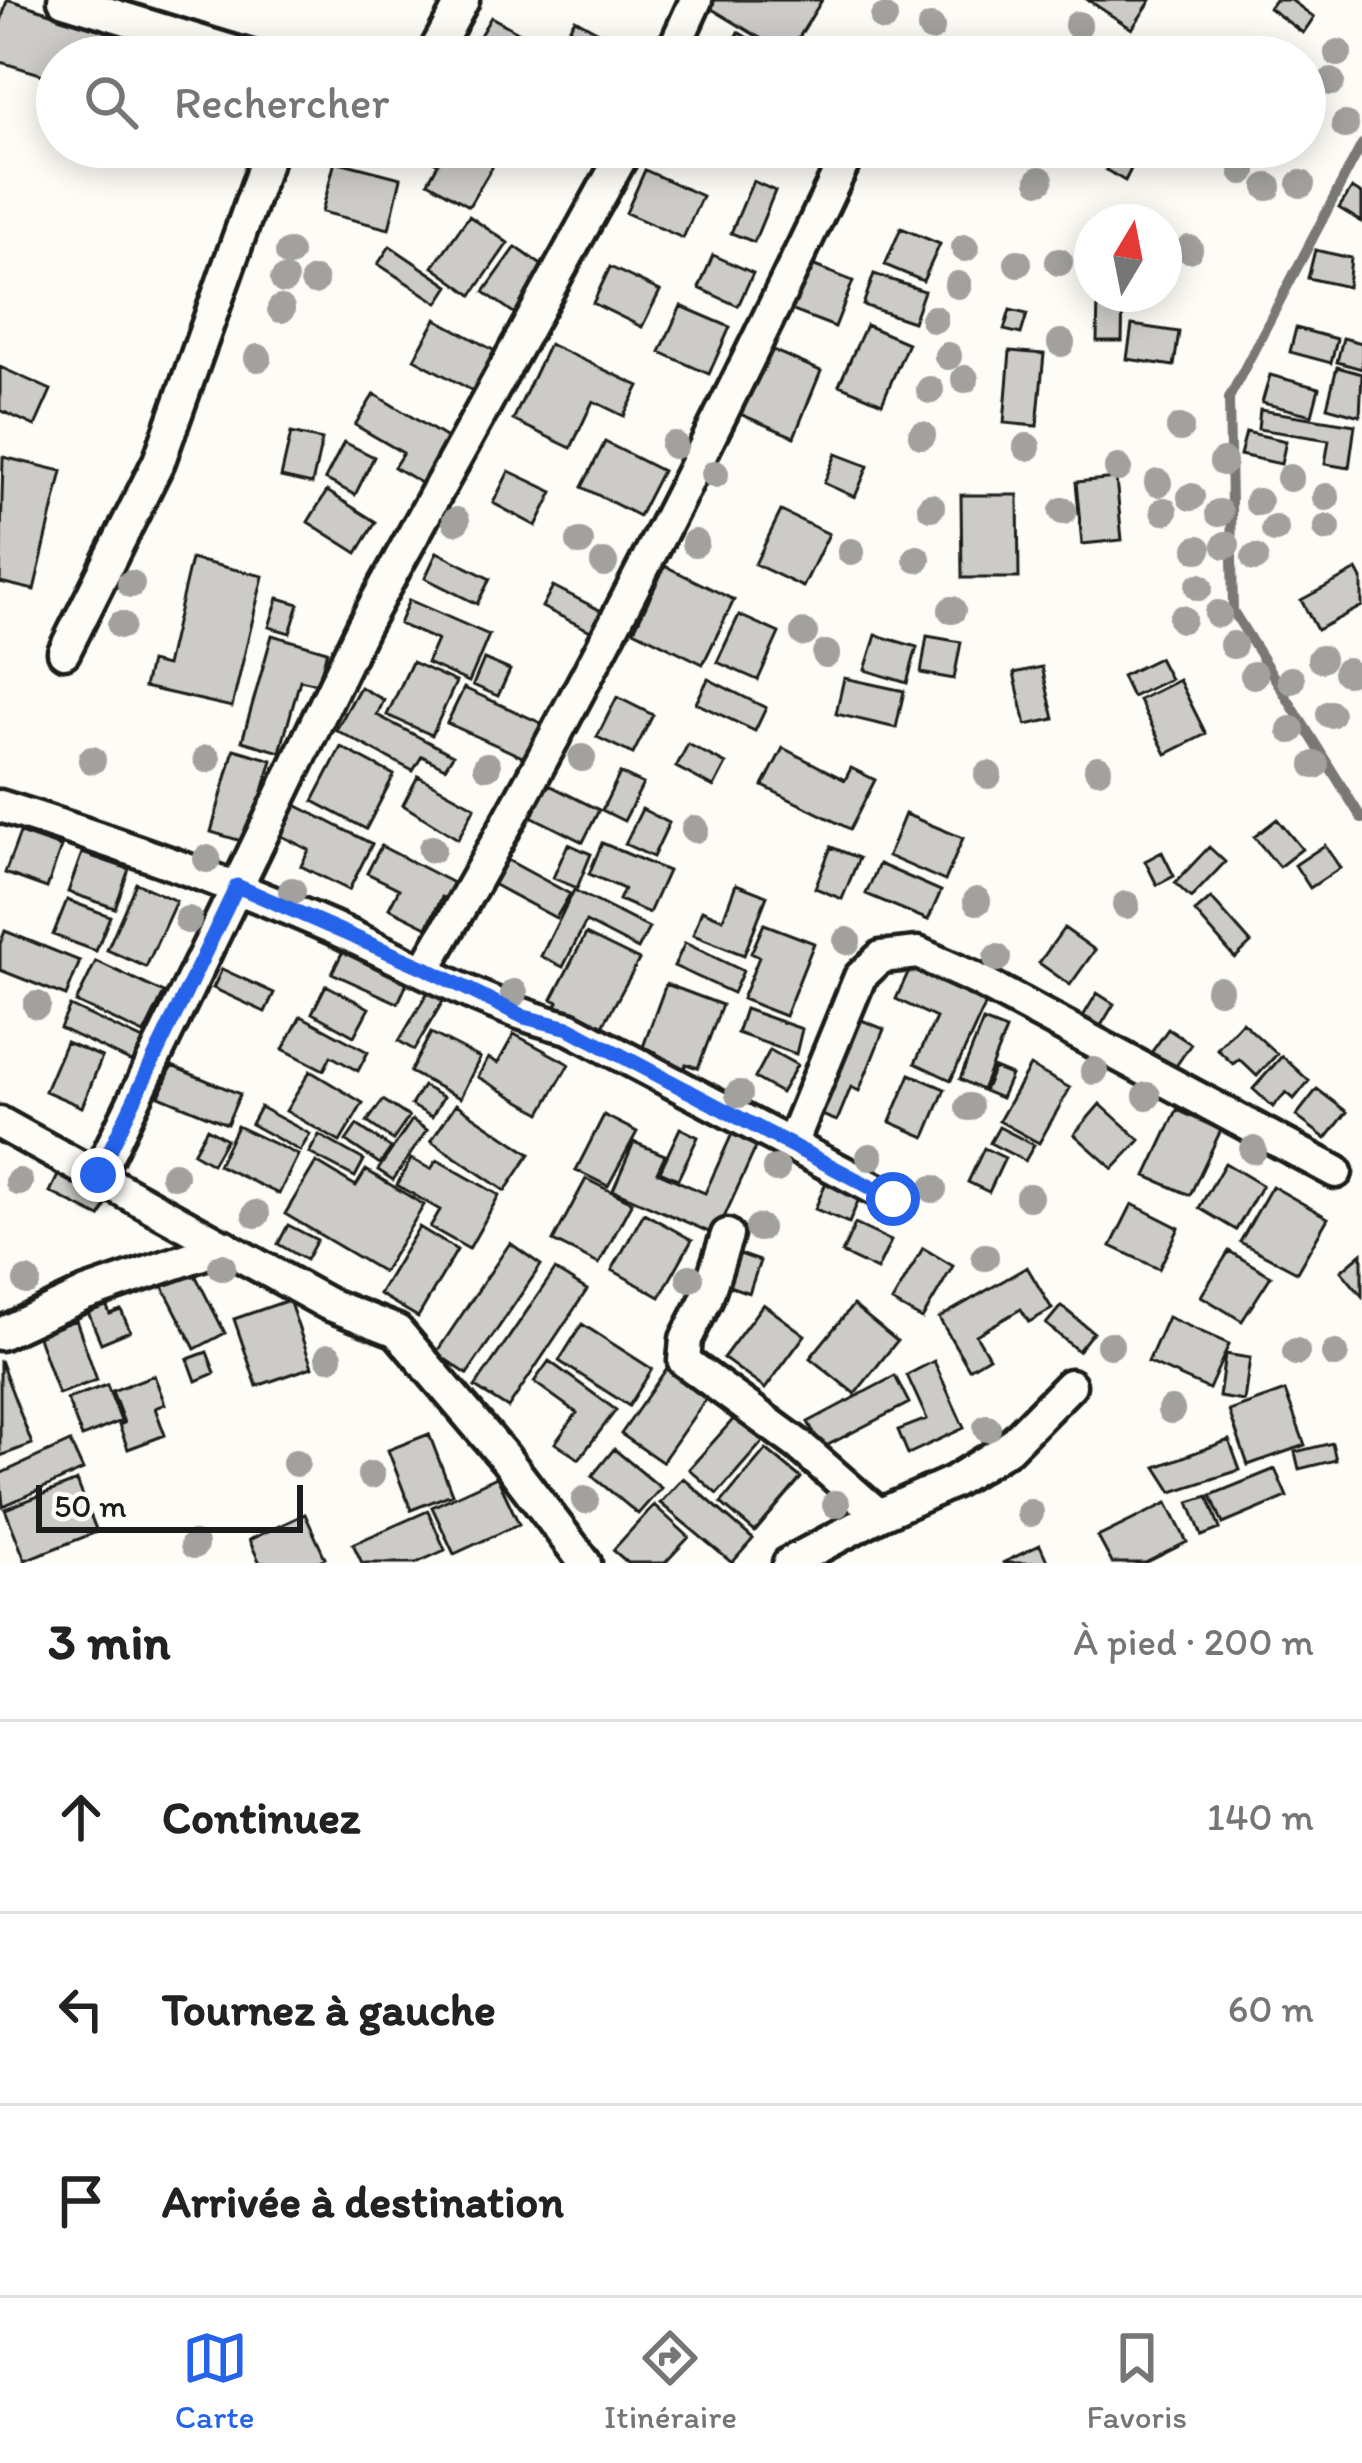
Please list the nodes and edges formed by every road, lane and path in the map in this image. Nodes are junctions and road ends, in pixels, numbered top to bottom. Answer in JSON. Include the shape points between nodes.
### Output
{"nodes":[{"id":1,"x":64,"y":0,"type":"edge"},
{"id":2,"x":463,"y":0,"type":"edge"},
{"id":3,"x":696,"y":0,"type":"edge"},
{"id":4,"x":182,"y":36,"type":"edge"},
{"id":5,"x":443,"y":36,"type":"edge"},
{"id":6,"x":680,"y":36,"type":"edge"},
{"id":7,"x":264,"y":168,"type":"edge"},
{"id":8,"x":615,"y":168,"type":"edge"},
{"id":9,"x":840,"y":168,"type":"edge"},
{"id":10,"x":64,"y":652,"type":"dead end"},
{"id":11,"x":0,"y":806,"type":"edge"},
{"id":12,"x":237,"y":886,"type":"junction"},
{"id":13,"x":425,"y":968,"type":"junction"},
{"id":14,"x":0,"y":1124,"type":"edge"},
{"id":15,"x":792,"y":1143,"type":"junction"},
{"id":16,"x":1336,"y":1172,"type":"dead end"},
{"id":17,"x":98,"y":1175,"type":"junction"},
{"id":18,"x":893,"y":1199,"type":"dead end"},
{"id":19,"x":727,"y":1235,"type":"dead end"},
{"id":20,"x":225,"y":1246,"type":"junction"},
{"id":21,"x":0,"y":1334,"type":"edge"},
{"id":22,"x":1070,"y":1385,"type":"dead end"},
{"id":23,"x":879,"y":1515,"type":"junction"},
{"id":24,"x":585,"y":1563,"type":"edge"},
{"id":25,"x":789,"y":1563,"type":"edge"}],
"edges":[{"from":1,"to":4,"type":"street"},
{"from":2,"to":5,"type":"street"},
{"from":3,"to":6,"type":"street"},
{"from":7,"to":10,"type":"street","via":[[159,461]]},
{"from":8,"to":12,"type":"street","via":[[363,626]]},
{"from":9,"to":13,"type":"street","via":[[617,620]]},
{"from":11,"to":12,"type":"street"},
{"from":12,"to":13,"type":"street"},
{"from":12,"to":17,"type":"street"},
{"from":13,"to":15,"type":"street","via":[[524,1017],[569,1028]]},
{"from":14,"to":17,"type":"street"},
{"from":15,"to":16,"type":"street","via":[[860,977],[881,957],[918,953]]},
{"from":15,"to":18,"type":"street"},
{"from":17,"to":20,"type":"street"},
{"from":19,"to":23,"type":"street","via":[[684,1361]]},
{"from":20,"to":21,"type":"street"},
{"from":20,"to":24,"type":"street","via":[[328,1304],[398,1331]]},
{"from":22,"to":23,"type":"street","via":[[1008,1448]]},
{"from":23,"to":25,"type":"street"}]}
